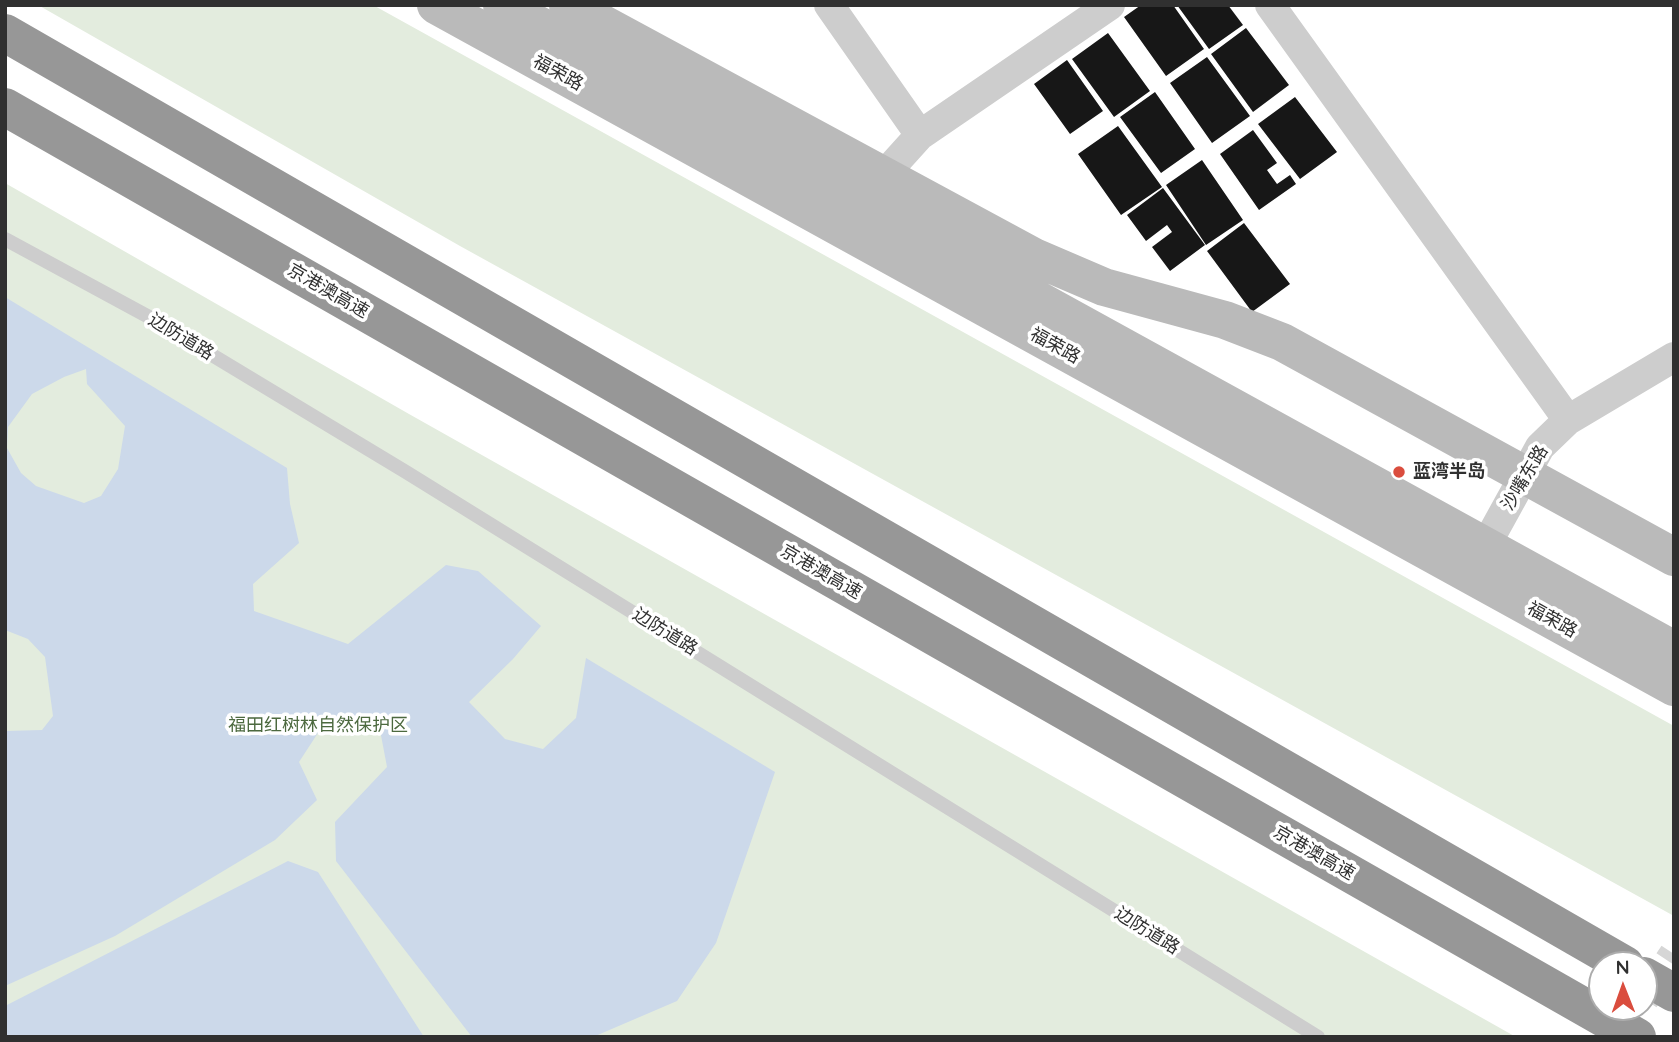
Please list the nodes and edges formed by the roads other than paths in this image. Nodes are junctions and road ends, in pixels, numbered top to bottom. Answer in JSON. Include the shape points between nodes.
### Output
{"nodes":[{"id":1,"x":436,"y":5,"type":"edge"},
{"id":2,"x":568,"y":5,"type":"edge"},
{"id":3,"x":829,"y":5,"type":"edge"},
{"id":4,"x":1110,"y":5,"type":"edge"},
{"id":5,"x":1270,"y":5,"type":"edge"},
{"id":6,"x":511,"y":7,"type":"edge"},
{"id":7,"x":5,"y":33,"type":"edge"},
{"id":8,"x":5,"y":107,"type":"edge"},
{"id":9,"x":920,"y":135,"type":"junction"},
{"id":10,"x":883,"y":176,"type":"junction"},
{"id":11,"x":5,"y":239,"type":"edge"},
{"id":12,"x":955,"y":254,"type":"junction"},
{"id":13,"x":1034,"y":257,"type":"junction"},
{"id":14,"x":1066,"y":315,"type":"junction"},
{"id":15,"x":1674,"y":357,"type":"edge"},
{"id":16,"x":1568,"y":420,"type":"junction"},
{"id":17,"x":1525,"y":475,"type":"junction"},
{"id":18,"x":1674,"y":556,"type":"edge"},
{"id":19,"x":1478,"y":561,"type":"junction"},
{"id":20,"x":1674,"y":650,"type":"edge"},
{"id":21,"x":1674,"y":687,"type":"edge"},
{"id":22,"x":1601,"y":951,"type":"edge"},
{"id":23,"x":1658,"y":984,"type":"edge"},
{"id":24,"x":1674,"y":993,"type":"edge"},
{"id":25,"x":1318,"y":1037,"type":"edge"},
{"id":26,"x":1637,"y":1037,"type":"edge"}],
"edges":[{"from":1,"to":19,"type":"main road","name":"福荣路"},
{"from":2,"to":10,"type":"main road"},
{"from":3,"to":9,"type":"street"},
{"from":4,"to":9,"type":"street"},
{"from":5,"to":16,"type":"street"},
{"from":6,"to":12,"type":"main road","name":"福荣路"},
{"from":7,"to":22,"type":"highway"},
{"from":8,"to":26,"type":"highway","name":"京港澳高速"},
{"from":9,"to":10,"type":"street"},
{"from":10,"to":13,"type":"main road"},
{"from":11,"to":25,"type":"lane","name":"边防道路","via":[[149,317],[394,465]]},
{"from":12,"to":13,"type":"main road"},
{"from":12,"to":14,"type":"main road","name":"福荣路"},
{"from":13,"to":14,"type":"main road"},
{"from":13,"to":17,"type":"main road","via":[[1094,283],[1225,320],[1282,342]]},
{"from":14,"to":19,"type":"main road","name":"福荣路"},
{"from":15,"to":16,"type":"street","name":"沙嘴东路"},
{"from":16,"to":17,"type":"street","name":"沙嘴东路","via":[[1541,447]]},
{"from":17,"to":18,"type":"main road"},
{"from":17,"to":19,"type":"street","name":"沙嘴东路"},
{"from":19,"to":20,"type":"main road","name":"福荣路"},
{"from":19,"to":21,"type":"main road","name":"福荣路"},
{"from":23,"to":24,"type":"highway"}]}
